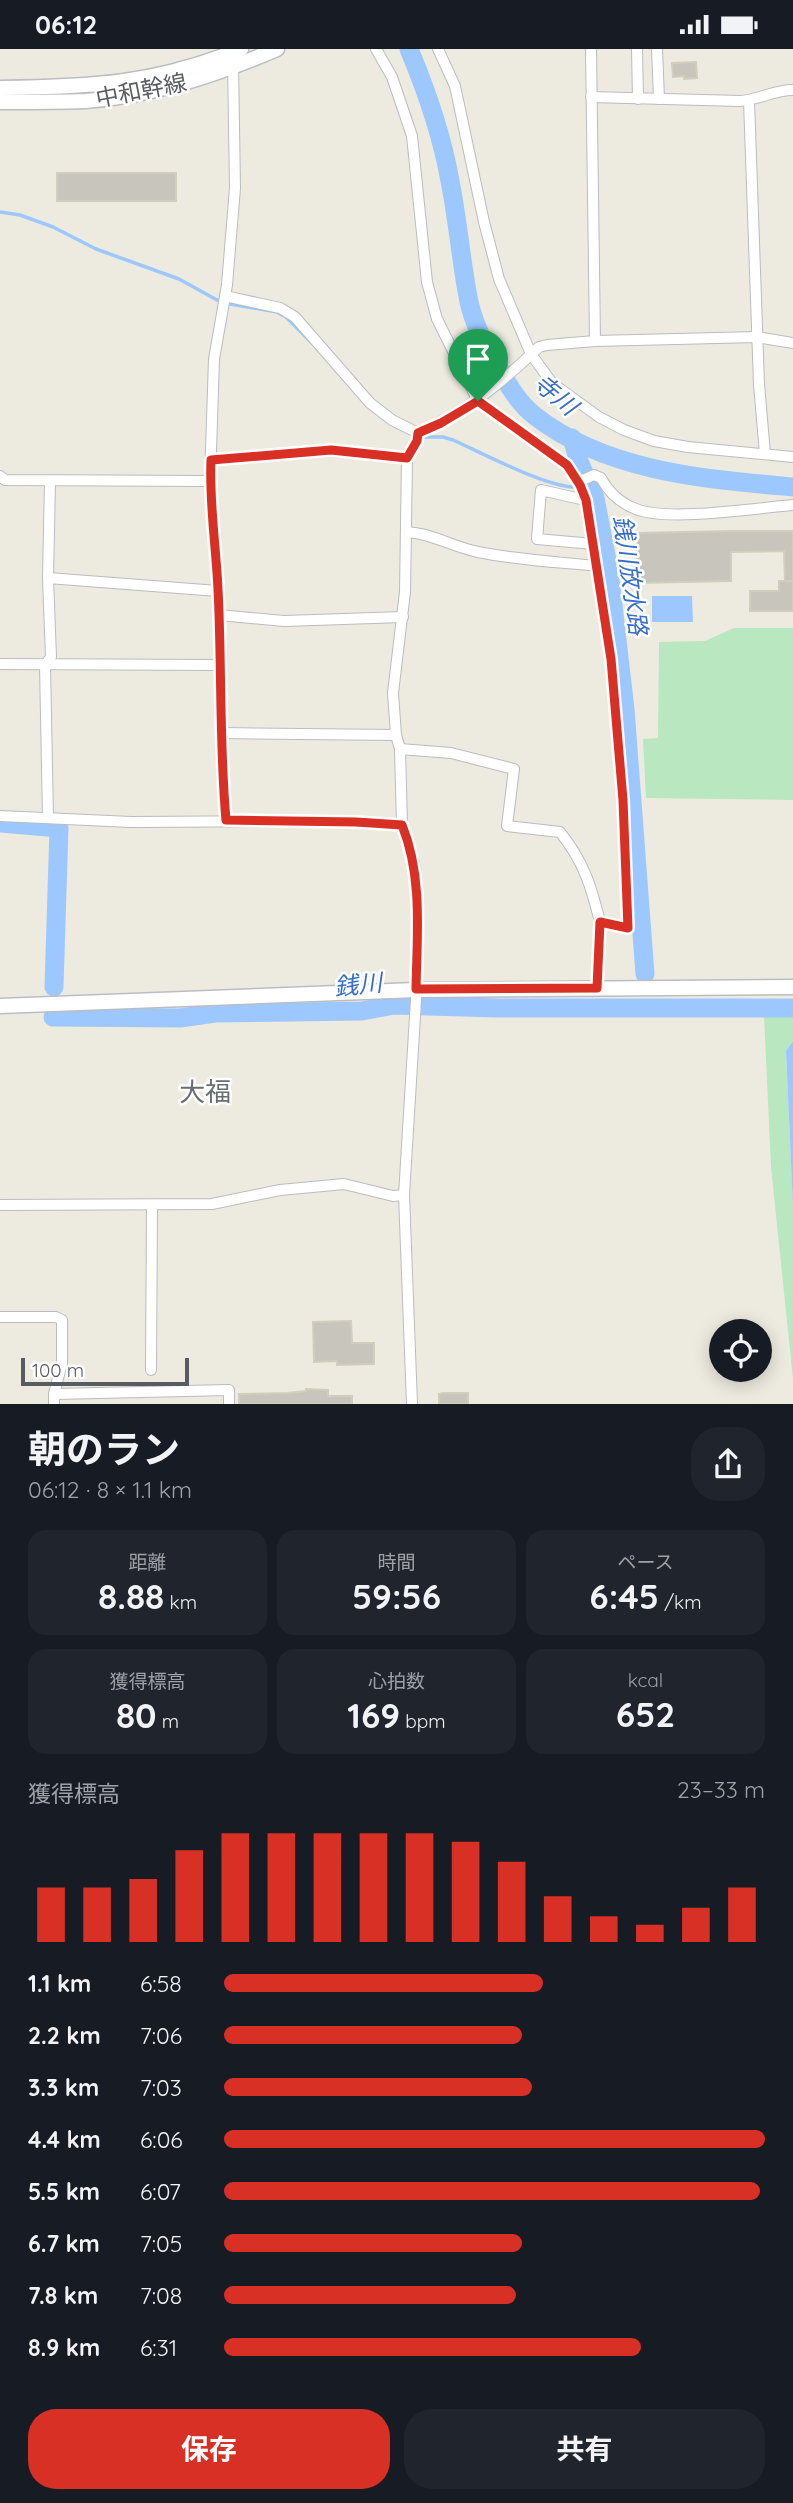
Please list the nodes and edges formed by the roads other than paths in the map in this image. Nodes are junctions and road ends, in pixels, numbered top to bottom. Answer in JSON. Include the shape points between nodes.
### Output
{"nodes":[{"id":1,"x":277,"y":49,"type":"edge"},
{"id":2,"x":376,"y":49,"type":"edge"},
{"id":3,"x":438,"y":49,"type":"edge"},
{"id":4,"x":591,"y":49,"type":"edge"},
{"id":5,"x":636,"y":49,"type":"edge"},
{"id":6,"x":657,"y":49,"type":"edge"},
{"id":7,"x":235,"y":54,"type":"edge"},
{"id":8,"x":0,"y":89,"type":"edge"},
{"id":9,"x":793,"y":90,"type":"edge"},
{"id":10,"x":591,"y":97,"type":"junction"},
{"id":11,"x":638,"y":99,"type":"junction"},
{"id":12,"x":659,"y":99,"type":"junction"},
{"id":13,"x":749,"y":101,"type":"junction"},
{"id":14,"x":0,"y":102,"type":"edge"},
{"id":15,"x":224,"y":299,"type":"junction"},
{"id":16,"x":757,"y":337,"type":"junction"},
{"id":17,"x":595,"y":341,"type":"junction"},
{"id":18,"x":793,"y":343,"type":"edge"},
{"id":19,"x":529,"y":356,"type":"junction"},
{"id":20,"x":481,"y":399,"type":"junction"},
{"id":21,"x":417,"y":437,"type":"junction"},
{"id":22,"x":765,"y":454,"type":"junction"},
{"id":23,"x":793,"y":457,"type":"edge"},
{"id":24,"x":407,"y":458,"type":"junction"},
{"id":25,"x":211,"y":460,"type":"junction"},
{"id":26,"x":0,"y":476,"type":"edge"},
{"id":27,"x":50,"y":481,"type":"junction"},
{"id":28,"x":210,"y":481,"type":"junction"},
{"id":29,"x":581,"y":490,"type":"junction"},
{"id":30,"x":793,"y":505,"type":"edge"},
{"id":31,"x":406,"y":532,"type":"junction"},
{"id":32,"x":593,"y":544,"type":"junction"},
{"id":33,"x":597,"y":566,"type":"junction"},
{"id":34,"x":48,"y":578,"type":"junction"},
{"id":35,"x":218,"y":591,"type":"junction"},
{"id":36,"x":219,"y":615,"type":"junction"},
{"id":37,"x":403,"y":617,"type":"junction"},
{"id":38,"x":0,"y":664,"type":"edge"},
{"id":39,"x":45,"y":665,"type":"junction"},
{"id":40,"x":219,"y":665,"type":"junction"},
{"id":41,"x":221,"y":733,"type":"junction"},
{"id":42,"x":396,"y":735,"type":"junction"},
{"id":43,"x":400,"y":750,"type":"junction"},
{"id":44,"x":0,"y":816,"type":"edge"},
{"id":45,"x":48,"y":818,"type":"junction"},
{"id":46,"x":226,"y":820,"type":"junction"},
{"id":47,"x":402,"y":825,"type":"junction"},
{"id":48,"x":600,"y":922,"type":"junction"},
{"id":49,"x":793,"y":987,"type":"edge"},
{"id":50,"x":597,"y":988,"type":"junction"},
{"id":51,"x":416,"y":1000,"type":"junction"},
{"id":52,"x":0,"y":1006,"type":"edge"},
{"id":53,"x":404,"y":1195,"type":"junction"},
{"id":54,"x":0,"y":1205,"type":"edge"},
{"id":55,"x":152,"y":1205,"type":"junction"},
{"id":56,"x":0,"y":1317,"type":"edge"},
{"id":57,"x":151,"y":1370,"type":"dead end"},
{"id":58,"x":54,"y":1399,"type":"edge"},
{"id":59,"x":229,"y":1404,"type":"edge"},
{"id":60,"x":412,"y":1404,"type":"edge"}],
"edges":[{"from":1,"to":7,"type":"street","name":"中和幹線"},
{"from":2,"to":20,"type":"street","via":[[392,77],[412,136],[427,282],[437,319]]},
{"from":3,"to":19,"type":"street","via":[[455,86],[499,279]]},
{"from":4,"to":10,"type":"street"},
{"from":5,"to":11,"type":"street"},
{"from":6,"to":12,"type":"street"},
{"from":7,"to":8,"type":"street","name":"中和幹線","via":[[123,83]]},
{"from":7,"to":14,"type":"street","name":"中和幹線","via":[[164,89],[86,101]]},
{"from":7,"to":15,"type":"street","via":[[235,188]]},
{"from":9,"to":13,"type":"street"},
{"from":10,"to":11,"type":"street"},
{"from":10,"to":17,"type":"street"},
{"from":11,"to":12,"type":"street"},
{"from":12,"to":13,"type":"street"},
{"from":13,"to":16,"type":"street"},
{"from":15,"to":21,"type":"street","via":[[280,308],[295,317],[370,403]]},
{"from":15,"to":25,"type":"street","via":[[214,359]]},
{"from":16,"to":17,"type":"street"},
{"from":16,"to":18,"type":"street"},
{"from":16,"to":22,"type":"street"},
{"from":17,"to":19,"type":"street","via":[[547,345]]},
{"from":19,"to":20,"type":"street"},
{"from":19,"to":22,"type":"street","via":[[559,389],[624,430],[688,447]]},
{"from":20,"to":21,"type":"street"},
{"from":20,"to":29,"type":"street","via":[[567,465]]},
{"from":21,"to":24,"type":"street"},
{"from":22,"to":23,"type":"street"},
{"from":24,"to":25,"type":"street","via":[[331,450]]},
{"from":24,"to":31,"type":"street"},
{"from":25,"to":28,"type":"street"},
{"from":26,"to":27,"type":"street"},
{"from":27,"to":28,"type":"street"},
{"from":27,"to":34,"type":"street"},
{"from":28,"to":35,"type":"street"},
{"from":29,"to":30,"type":"street","via":[[594,475],[610,494],[637,510],[665,514]]},
{"from":29,"to":32,"type":"street"},
{"from":29,"to":32,"type":"street","via":[[541,490],[537,540]]},
{"from":31,"to":33,"type":"street","via":[[487,554]]},
{"from":31,"to":37,"type":"street"},
{"from":32,"to":33,"type":"street"},
{"from":33,"to":48,"type":"street","via":[[611,659],[628,928]]},
{"from":34,"to":35,"type":"street"},
{"from":34,"to":39,"type":"street","via":[[51,657]]},
{"from":35,"to":36,"type":"street"},
{"from":36,"to":37,"type":"street","via":[[284,621]]},
{"from":36,"to":40,"type":"street"},
{"from":37,"to":42,"type":"street","via":[[393,693]]},
{"from":38,"to":39,"type":"street"},
{"from":39,"to":40,"type":"street"},
{"from":39,"to":45,"type":"street"},
{"from":40,"to":41,"type":"street"},
{"from":41,"to":42,"type":"street"},
{"from":41,"to":46,"type":"street"},
{"from":42,"to":43,"type":"street"},
{"from":43,"to":47,"type":"street"},
{"from":43,"to":48,"type":"street","via":[[451,753],[514,769],[508,827],[560,832],[588,876]]},
{"from":44,"to":45,"type":"street"},
{"from":45,"to":46,"type":"street"},
{"from":46,"to":47,"type":"street"},
{"from":47,"to":51,"type":"street","via":[[414,862]]},
{"from":48,"to":50,"type":"street"},
{"from":49,"to":50,"type":"street"},
{"from":50,"to":51,"type":"street"},
{"from":51,"to":52,"type":"street"},
{"from":51,"to":53,"type":"street"},
{"from":53,"to":55,"type":"street","via":[[344,1184],[280,1190],[212,1204]]},
{"from":53,"to":60,"type":"street"},
{"from":54,"to":55,"type":"street"},
{"from":55,"to":57,"type":"street"},
{"from":56,"to":58,"type":"street","via":[[62,1320],[62,1363]]},
{"from":58,"to":59,"type":"street","via":[[229,1390]]}]}
